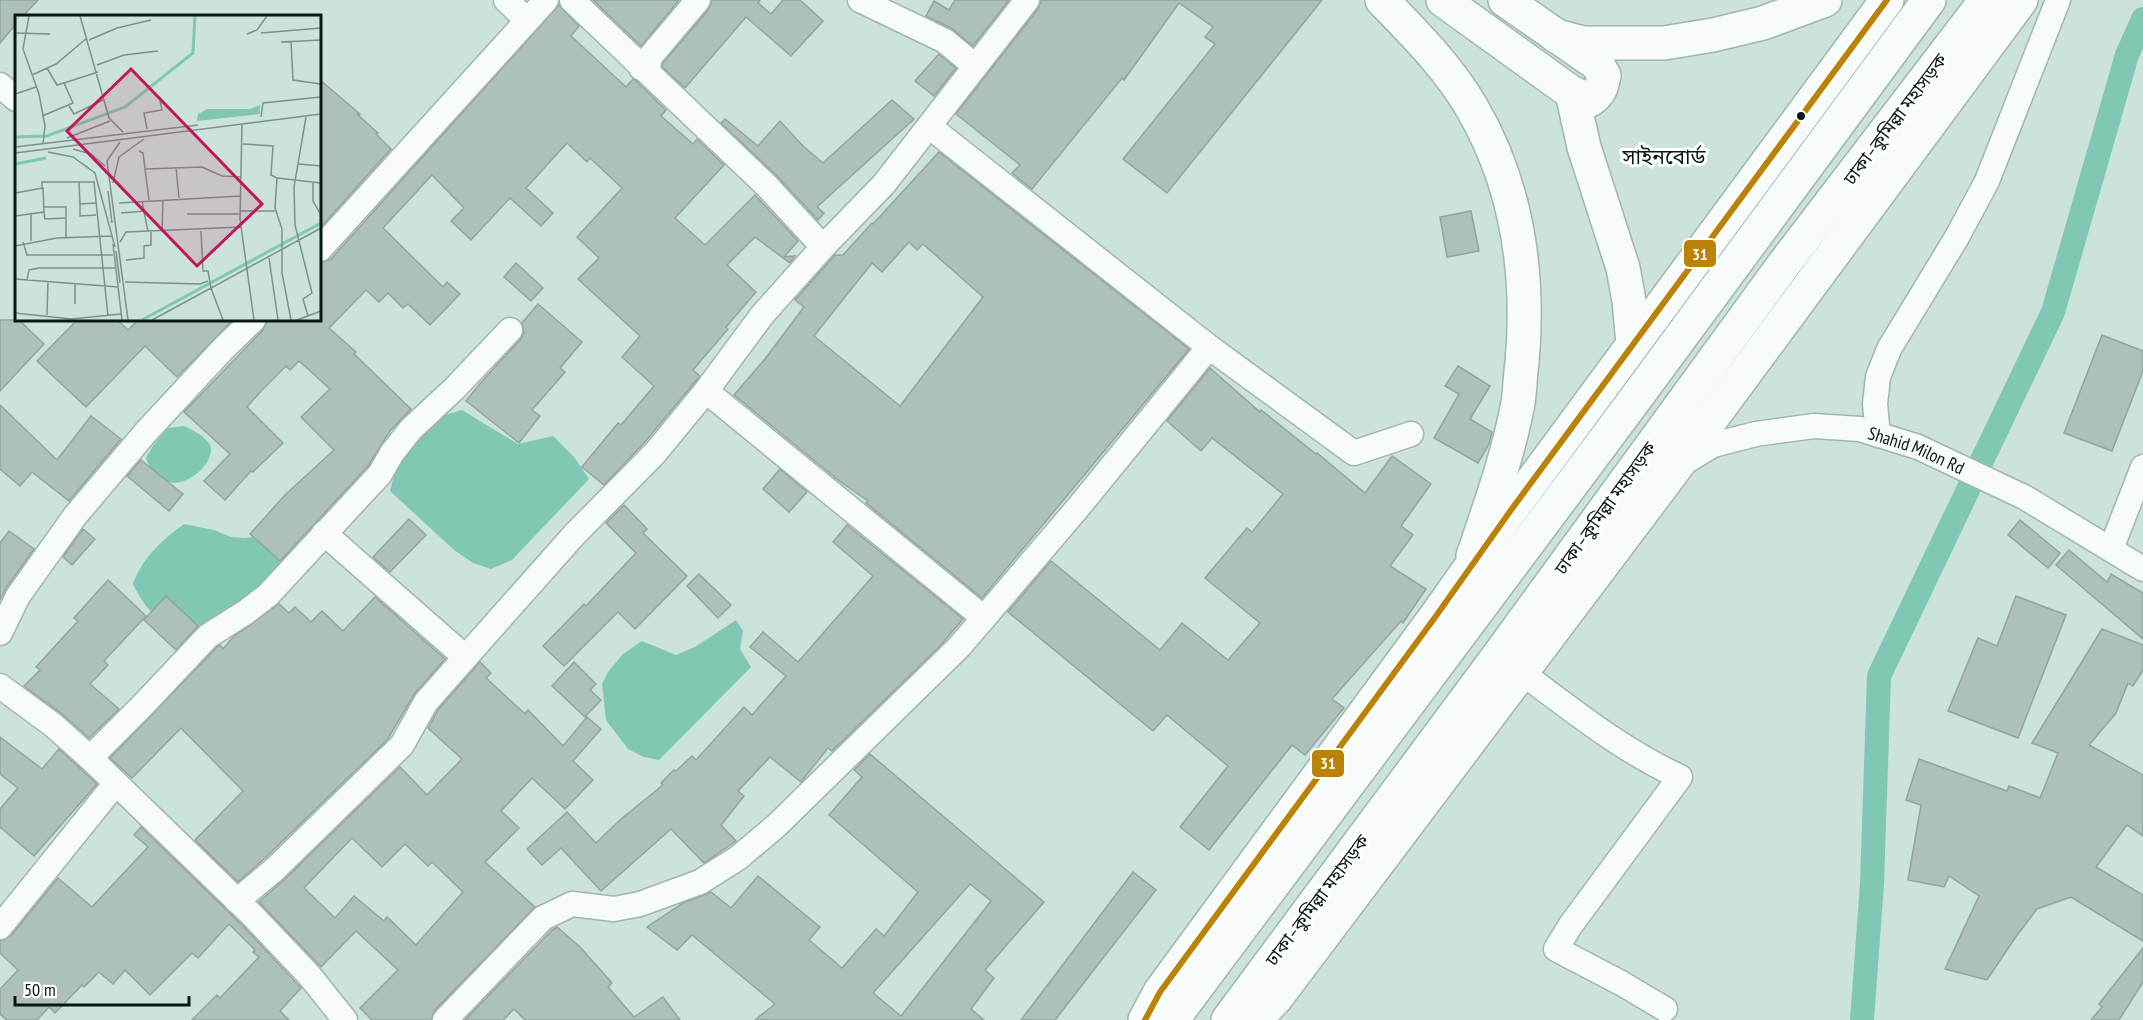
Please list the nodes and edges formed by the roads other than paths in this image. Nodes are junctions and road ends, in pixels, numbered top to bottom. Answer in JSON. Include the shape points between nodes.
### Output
{"nodes":[{"id":1,"x":506,"y":0,"type":"edge"},
{"id":2,"x":546,"y":0,"type":"edge"},
{"id":3,"x":572,"y":0,"type":"edge"},
{"id":4,"x":698,"y":0,"type":"edge"},
{"id":5,"x":1027,"y":0,"type":"edge"},
{"id":6,"x":1382,"y":0,"type":"edge"},
{"id":7,"x":1443,"y":0,"type":"edge"},
{"id":8,"x":1505,"y":0,"type":"edge"},
{"id":9,"x":1825,"y":0,"type":"edge"},
{"id":10,"x":1887,"y":0,"type":"edge"},
{"id":11,"x":1929,"y":0,"type":"edge"},
{"id":12,"x":1986,"y":0,"type":"edge"},
{"id":13,"x":2021,"y":0,"type":"edge"},
{"id":14,"x":2058,"y":0,"type":"edge"},
{"id":15,"x":872,"y":3,"type":"edge"},
{"id":16,"x":527,"y":20,"type":"junction"},
{"id":17,"x":1556,"y":36,"type":"junction"},
{"id":18,"x":975,"y":66,"type":"junction"},
{"id":19,"x":641,"y":68,"type":"junction"},
{"id":20,"x":0,"y":85,"type":"edge"},
{"id":21,"x":1572,"y":93,"type":"junction"},
{"id":22,"x":15,"y":98,"type":"edge"},
{"id":23,"x":930,"y":127,"type":"junction"},
{"id":24,"x":823,"y":247,"type":"junction"},
{"id":25,"x":321,"y":248,"type":"edge"},
{"id":26,"x":252,"y":321,"type":"edge"},
{"id":27,"x":510,"y":330,"type":"dead end"},
{"id":28,"x":1633,"y":344,"type":"junction"},
{"id":29,"x":1209,"y":346,"type":"junction"},
{"id":30,"x":706,"y":391,"type":"junction"},
{"id":31,"x":1411,"y":434,"type":"dead end"},
{"id":32,"x":1878,"y":435,"type":"junction"},
{"id":33,"x":2143,"y":467,"type":"edge"},
{"id":34,"x":1673,"y":470,"type":"junction"},
{"id":35,"x":324,"y":533,"type":"junction"},
{"id":36,"x":2111,"y":549,"type":"junction"},
{"id":37,"x":1469,"y":569,"type":"junction"},
{"id":38,"x":2143,"y":569,"type":"edge"},
{"id":39,"x":984,"y":618,"type":"junction"},
{"id":40,"x":0,"y":633,"type":"edge"},
{"id":41,"x":465,"y":657,"type":"junction"},
{"id":42,"x":1521,"y":672,"type":"junction"},
{"id":43,"x":0,"y":686,"type":"edge"},
{"id":44,"x":90,"y":758,"type":"junction"},
{"id":45,"x":116,"y":783,"type":"junction"},
{"id":46,"x":237,"y":901,"type":"junction"},
{"id":47,"x":0,"y":927,"type":"edge"},
{"id":48,"x":1665,"y":1009,"type":"dead end"},
{"id":49,"x":345,"y":1020,"type":"edge"},
{"id":50,"x":445,"y":1020,"type":"edge"},
{"id":51,"x":1145,"y":1020,"type":"edge"},
{"id":52,"x":1172,"y":1020,"type":"edge"},
{"id":53,"x":1228,"y":1020,"type":"edge"},
{"id":54,"x":1255,"y":1020,"type":"edge"}],
"edges":[{"from":1,"to":16,"type":"street"},
{"from":2,"to":16,"type":"street"},
{"from":3,"to":19,"type":"street"},
{"from":4,"to":19,"type":"street"},
{"from":5,"to":18,"type":"street"},
{"from":6,"to":37,"type":"main road","via":[[1448,73],[1472,106],[1494,150],[1517,226],[1525,322],[1518,401],[1505,458]]},
{"from":7,"to":21,"type":"main road"},
{"from":8,"to":17,"type":"main road"},
{"from":9,"to":17,"type":"main road","via":[[1763,23],[1664,43],[1583,43]]},
{"from":10,"to":28,"type":"main road"},
{"from":11,"to":52,"type":"main road"},
{"from":12,"to":53,"type":"main road","name":"ঢাকা–কুমিল্লা মহাসড়ক","via":[[1784,264]]},
{"from":13,"to":34,"type":"main road"},
{"from":14,"to":32,"type":"street","via":[[1987,182],[1889,349],[1878,377]]},
{"from":15,"to":18,"type":"street","via":[[945,41]]},
{"from":16,"to":25,"type":"street"},
{"from":17,"to":21,"type":"main road","via":[[1597,64],[1604,75],[1602,87],[1590,100]]},
{"from":18,"to":23,"type":"street"},
{"from":19,"to":24,"type":"street","via":[[767,186]]},
{"from":20,"to":22,"type":"street"},
{"from":21,"to":28,"type":"main road","via":[[1584,147],[1623,268]]},
{"from":23,"to":24,"type":"street","via":[[884,184]]},
{"from":23,"to":29,"type":"street"},
{"from":24,"to":30,"type":"street","via":[[763,314]]},
{"from":26,"to":40,"type":"street","via":[[146,432],[75,516],[18,596]]},
{"from":27,"to":35,"type":"street","via":[[411,429],[380,474]]},
{"from":28,"to":37,"type":"main road"},
{"from":29,"to":31,"type":"street","via":[[1354,453]]},
{"from":29,"to":39,"type":"street"},
{"from":30,"to":39,"type":"street"},
{"from":30,"to":41,"type":"street","via":[[655,453],[574,535]]},
{"from":32,"to":34,"type":"street","name":"Shahid Milon Rd","via":[[1860,429],[1814,426],[1755,434],[1713,446]]},
{"from":32,"to":36,"type":"street","name":"Shahid Milon Rd","via":[[1918,447],[2024,497]]},
{"from":33,"to":36,"type":"street"},
{"from":34,"to":42,"type":"main road"},
{"from":35,"to":41,"type":"street"},
{"from":35,"to":44,"type":"street","via":[[268,595],[208,636]]},
{"from":36,"to":38,"type":"street","name":"Shahid Milon Rd"},
{"from":37,"to":51,"type":"main road","via":[[1160,992]]},
{"from":39,"to":50,"type":"street","via":[[776,826],[738,858],[700,882],[640,904],[614,909],[572,904],[543,918]]},
{"from":41,"to":46,"type":"street","via":[[426,702],[402,745]]},
{"from":42,"to":48,"type":"street","via":[[1579,716],[1680,777],[1556,950]]},
{"from":42,"to":54,"type":"main road","via":[[1276,998]]},
{"from":43,"to":44,"type":"street"},
{"from":44,"to":45,"type":"street"},
{"from":45,"to":46,"type":"street"},
{"from":45,"to":47,"type":"street"},
{"from":46,"to":49,"type":"street","via":[[309,975]]}]}
